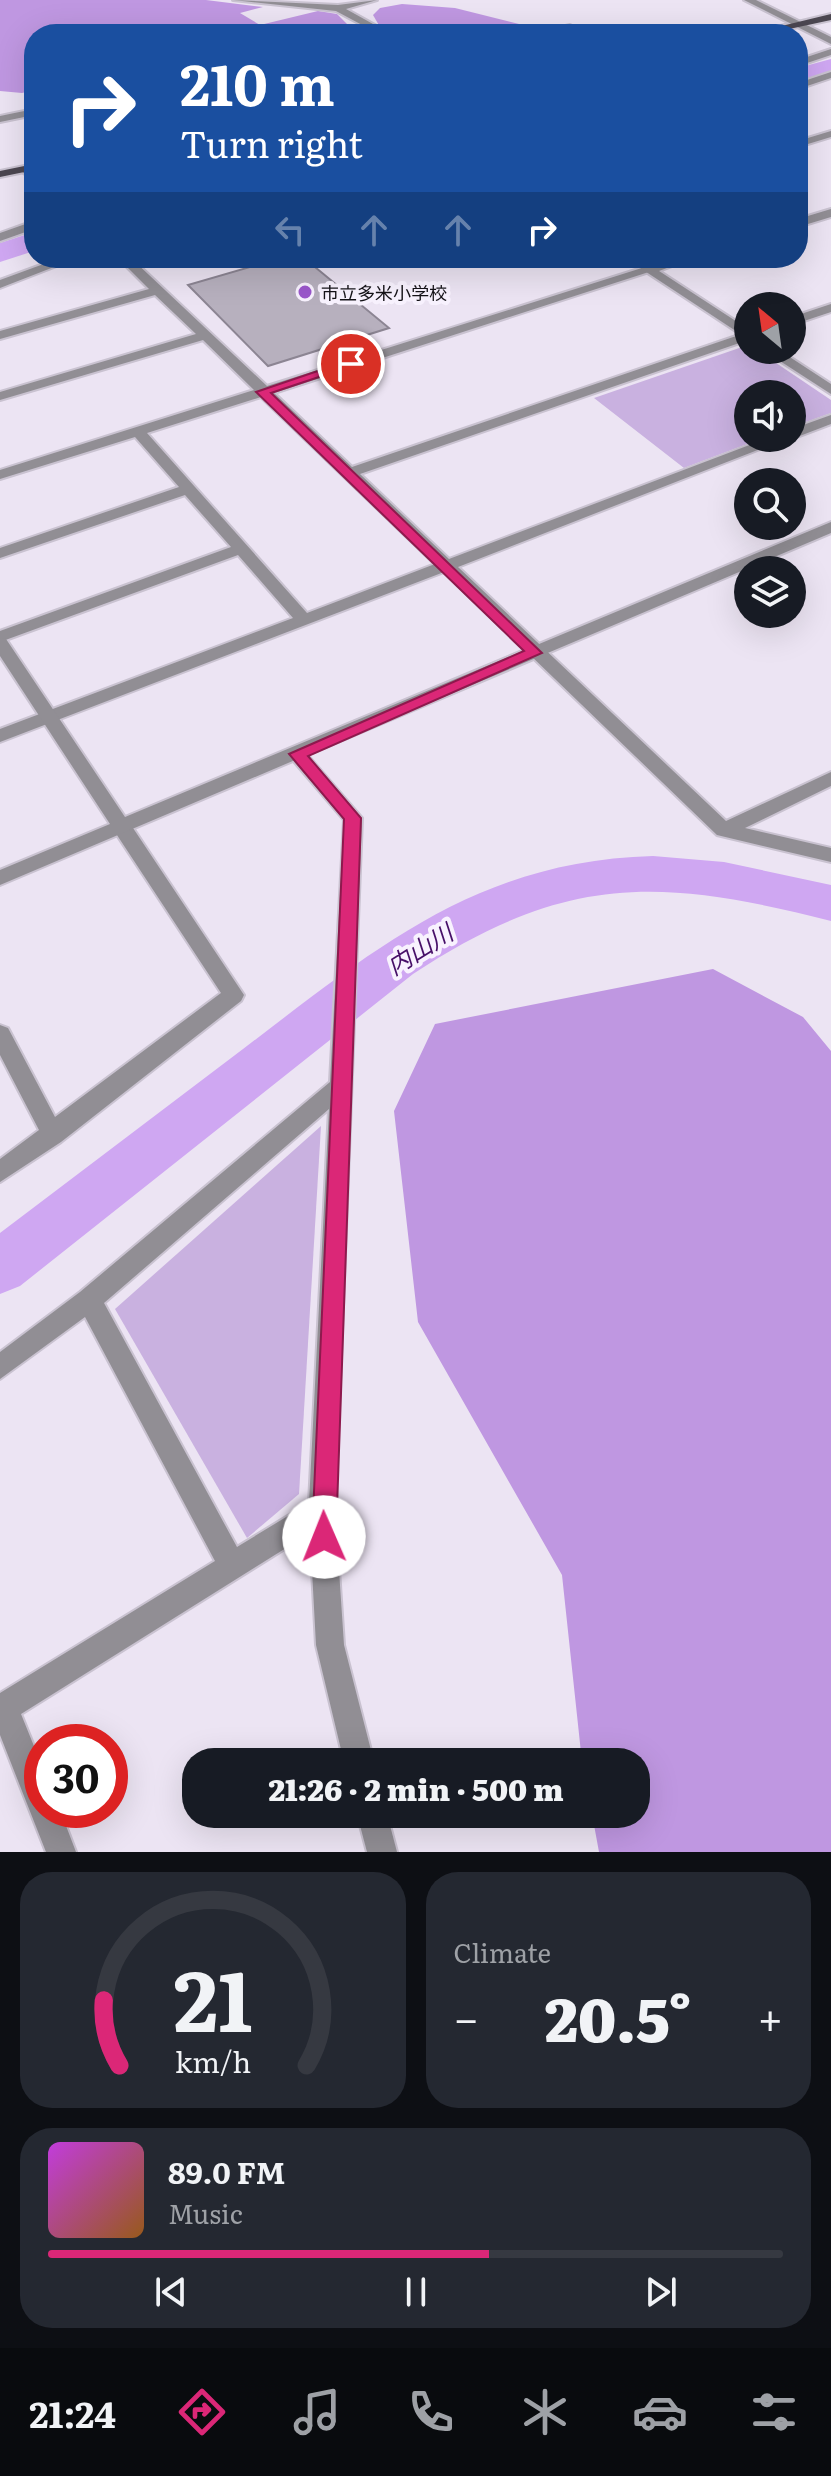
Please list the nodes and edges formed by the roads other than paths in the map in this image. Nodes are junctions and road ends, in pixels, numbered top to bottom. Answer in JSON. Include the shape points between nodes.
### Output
{"nodes":[{"id":1,"x":238,"y":0,"type":"edge"},
{"id":2,"x":299,"y":0,"type":"edge"},
{"id":3,"x":372,"y":0,"type":"edge"},
{"id":4,"x":754,"y":1,"type":"edge"},
{"id":5,"x":277,"y":5,"type":"junction"},
{"id":6,"x":338,"y":8,"type":"junction"},
{"id":7,"x":831,"y":17,"type":"edge"},
{"id":8,"x":368,"y":24,"type":"edge"},
{"id":9,"x":797,"y":24,"type":"edge"},
{"id":10,"x":803,"y":24,"type":"edge"},
{"id":11,"x":808,"y":30,"type":"edge"},
{"id":12,"x":831,"y":41,"type":"edge"},
{"id":13,"x":831,"y":52,"type":"edge"},
{"id":14,"x":808,"y":60,"type":"edge"},
{"id":15,"x":831,"y":75,"type":"edge"},
{"id":16,"x":808,"y":83,"type":"edge"},
{"id":17,"x":24,"y":114,"type":"edge"},
{"id":18,"x":0,"y":119,"type":"edge"},
{"id":19,"x":831,"y":134,"type":"edge"},
{"id":20,"x":808,"y":141,"type":"edge"},
{"id":21,"x":24,"y":172,"type":"edge"},
{"id":22,"x":0,"y":174,"type":"edge"},
{"id":23,"x":831,"y":213,"type":"edge"},
{"id":24,"x":808,"y":220,"type":"edge"},
{"id":25,"x":24,"y":229,"type":"edge"},
{"id":26,"x":0,"y":237,"type":"edge"},
{"id":27,"x":32,"y":268,"type":"edge"},
{"id":28,"x":41,"y":268,"type":"edge"},
{"id":29,"x":135,"y":268,"type":"edge"},
{"id":30,"x":646,"y":268,"type":"edge"},
{"id":31,"x":655,"y":268,"type":"edge"},
{"id":32,"x":649,"y":270,"type":"junction"},
{"id":33,"x":0,"y":282,"type":"edge"},
{"id":34,"x":158,"y":290,"type":"junction"},
{"id":35,"x":831,"y":308,"type":"edge"},
{"id":36,"x":806,"y":316,"type":"edge"},
{"id":37,"x":734,"y":327,"type":"edge"},
{"id":38,"x":0,"y":335,"type":"edge"},
{"id":39,"x":203,"y":336,"type":"junction"},
{"id":40,"x":734,"y":341,"type":"edge"},
{"id":41,"x":791,"y":364,"type":"edge"},
{"id":42,"x":831,"y":390,"type":"edge"},
{"id":43,"x":262,"y":392,"type":"junction"},
{"id":44,"x":0,"y":396,"type":"edge"},
{"id":45,"x":831,"y":419,"type":"edge"},
{"id":46,"x":806,"y":429,"type":"edge"},
{"id":47,"x":138,"y":432,"type":"junction"},
{"id":48,"x":744,"y":452,"type":"edge"},
{"id":49,"x":347,"y":474,"type":"junction"},
{"id":50,"x":0,"y":475,"type":"edge"},
{"id":51,"x":188,"y":489,"type":"junction"},
{"id":52,"x":831,"y":527,"type":"edge"},
{"id":53,"x":241,"y":549,"type":"junction"},
{"id":54,"x":0,"y":553,"type":"edge"},
{"id":55,"x":443,"y":566,"type":"junction"},
{"id":56,"x":304,"y":620,"type":"junction"},
{"id":57,"x":0,"y":637,"type":"edge"},
{"id":58,"x":0,"y":643,"type":"edge"},
{"id":59,"x":534,"y":653,"type":"junction"},
{"id":60,"x":50,"y":717,"type":"junction"},
{"id":61,"x":0,"y":736,"type":"edge"},
{"id":62,"x":297,"y":754,"type":"junction"},
{"id":63,"x":831,"y":778,"type":"edge"},
{"id":64,"x":122,"y":827,"type":"junction"},
{"id":65,"x":724,"y":830,"type":"junction"},
{"id":66,"x":831,"y":855,"type":"edge"},
{"id":67,"x":0,"y":878,"type":"edge"},
{"id":68,"x":2,"y":1044,"type":"edge"},
{"id":69,"x":343,"y":1084,"type":"junction"},
{"id":70,"x":53,"y":1135,"type":"junction"},
{"id":71,"x":0,"y":1172,"type":"edge"},
{"id":72,"x":89,"y":1300,"type":"junction"},
{"id":73,"x":0,"y":1367,"type":"edge"},
{"id":74,"x":322,"y":1510,"type":"junction"},
{"id":75,"x":233,"y":1566,"type":"junction"},
{"id":76,"x":2,"y":1709,"type":"edge"},
{"id":77,"x":356,"y":1748,"type":"edge"},
{"id":78,"x":24,"y":1761,"type":"edge"},
{"id":79,"x":52,"y":1828,"type":"edge"},
{"id":80,"x":376,"y":1828,"type":"edge"},
{"id":81,"x":61,"y":1852,"type":"edge"},
{"id":82,"x":382,"y":1852,"type":"edge"}],
"edges":[{"from":1,"to":5,"type":"street"},
{"from":2,"to":5,"type":"street"},
{"from":3,"to":6,"type":"street"},
{"from":4,"to":9,"type":"street"},
{"from":5,"to":6,"type":"street"},
{"from":6,"to":8,"type":"street"},
{"from":7,"to":10,"type":"main road"},
{"from":11,"to":12,"type":"street"},
{"from":13,"to":14,"type":"street"},
{"from":15,"to":16,"type":"street"},
{"from":17,"to":18,"type":"street"},
{"from":19,"to":20,"type":"street"},
{"from":21,"to":22,"type":"main road"},
{"from":23,"to":24,"type":"street"},
{"from":25,"to":26,"type":"street"},
{"from":27,"to":33,"type":"street"},
{"from":28,"to":33,"type":"street"},
{"from":29,"to":34,"type":"street"},
{"from":30,"to":32,"type":"street"},
{"from":31,"to":32,"type":"street"},
{"from":32,"to":37,"type":"street"},
{"from":32,"to":43,"type":"street"},
{"from":34,"to":38,"type":"street"},
{"from":34,"to":39,"type":"street"},
{"from":35,"to":36,"type":"street"},
{"from":39,"to":43,"type":"street"},
{"from":39,"to":44,"type":"street"},
{"from":40,"to":49,"type":"street"},
{"from":41,"to":42,"type":"street"},
{"from":43,"to":47,"type":"street"},
{"from":43,"to":49,"type":"street"},
{"from":45,"to":46,"type":"street"},
{"from":47,"to":50,"type":"street"},
{"from":47,"to":51,"type":"street"},
{"from":48,"to":55,"type":"street"},
{"from":49,"to":55,"type":"street"},
{"from":51,"to":53,"type":"street"},
{"from":51,"to":54,"type":"street"},
{"from":52,"to":59,"type":"street"},
{"from":53,"to":56,"type":"street"},
{"from":53,"to":57,"type":"street"},
{"from":55,"to":56,"type":"street"},
{"from":55,"to":59,"type":"street"},
{"from":56,"to":60,"type":"street"},
{"from":58,"to":60,"type":"street"},
{"from":59,"to":62,"type":"street"},
{"from":59,"to":65,"type":"street"},
{"from":60,"to":61,"type":"street"},
{"from":60,"to":64,"type":"street"},
{"from":62,"to":64,"type":"street"},
{"from":62,"to":69,"type":"street","via":[[353,818]]},
{"from":63,"to":65,"type":"street"},
{"from":64,"to":67,"type":"street"},
{"from":64,"to":70,"type":"street","via":[[234,995]]},
{"from":65,"to":66,"type":"street"},
{"from":68,"to":70,"type":"street"},
{"from":69,"to":72,"type":"street"},
{"from":69,"to":74,"type":"street"},
{"from":70,"to":71,"type":"street"},
{"from":72,"to":73,"type":"street"},
{"from":72,"to":75,"type":"street"},
{"from":74,"to":75,"type":"street"},
{"from":74,"to":77,"type":"street","via":[[330,1645]]},
{"from":75,"to":76,"type":"street"},
{"from":76,"to":78,"type":"street"},
{"from":79,"to":81,"type":"street"},
{"from":80,"to":82,"type":"street"}]}
